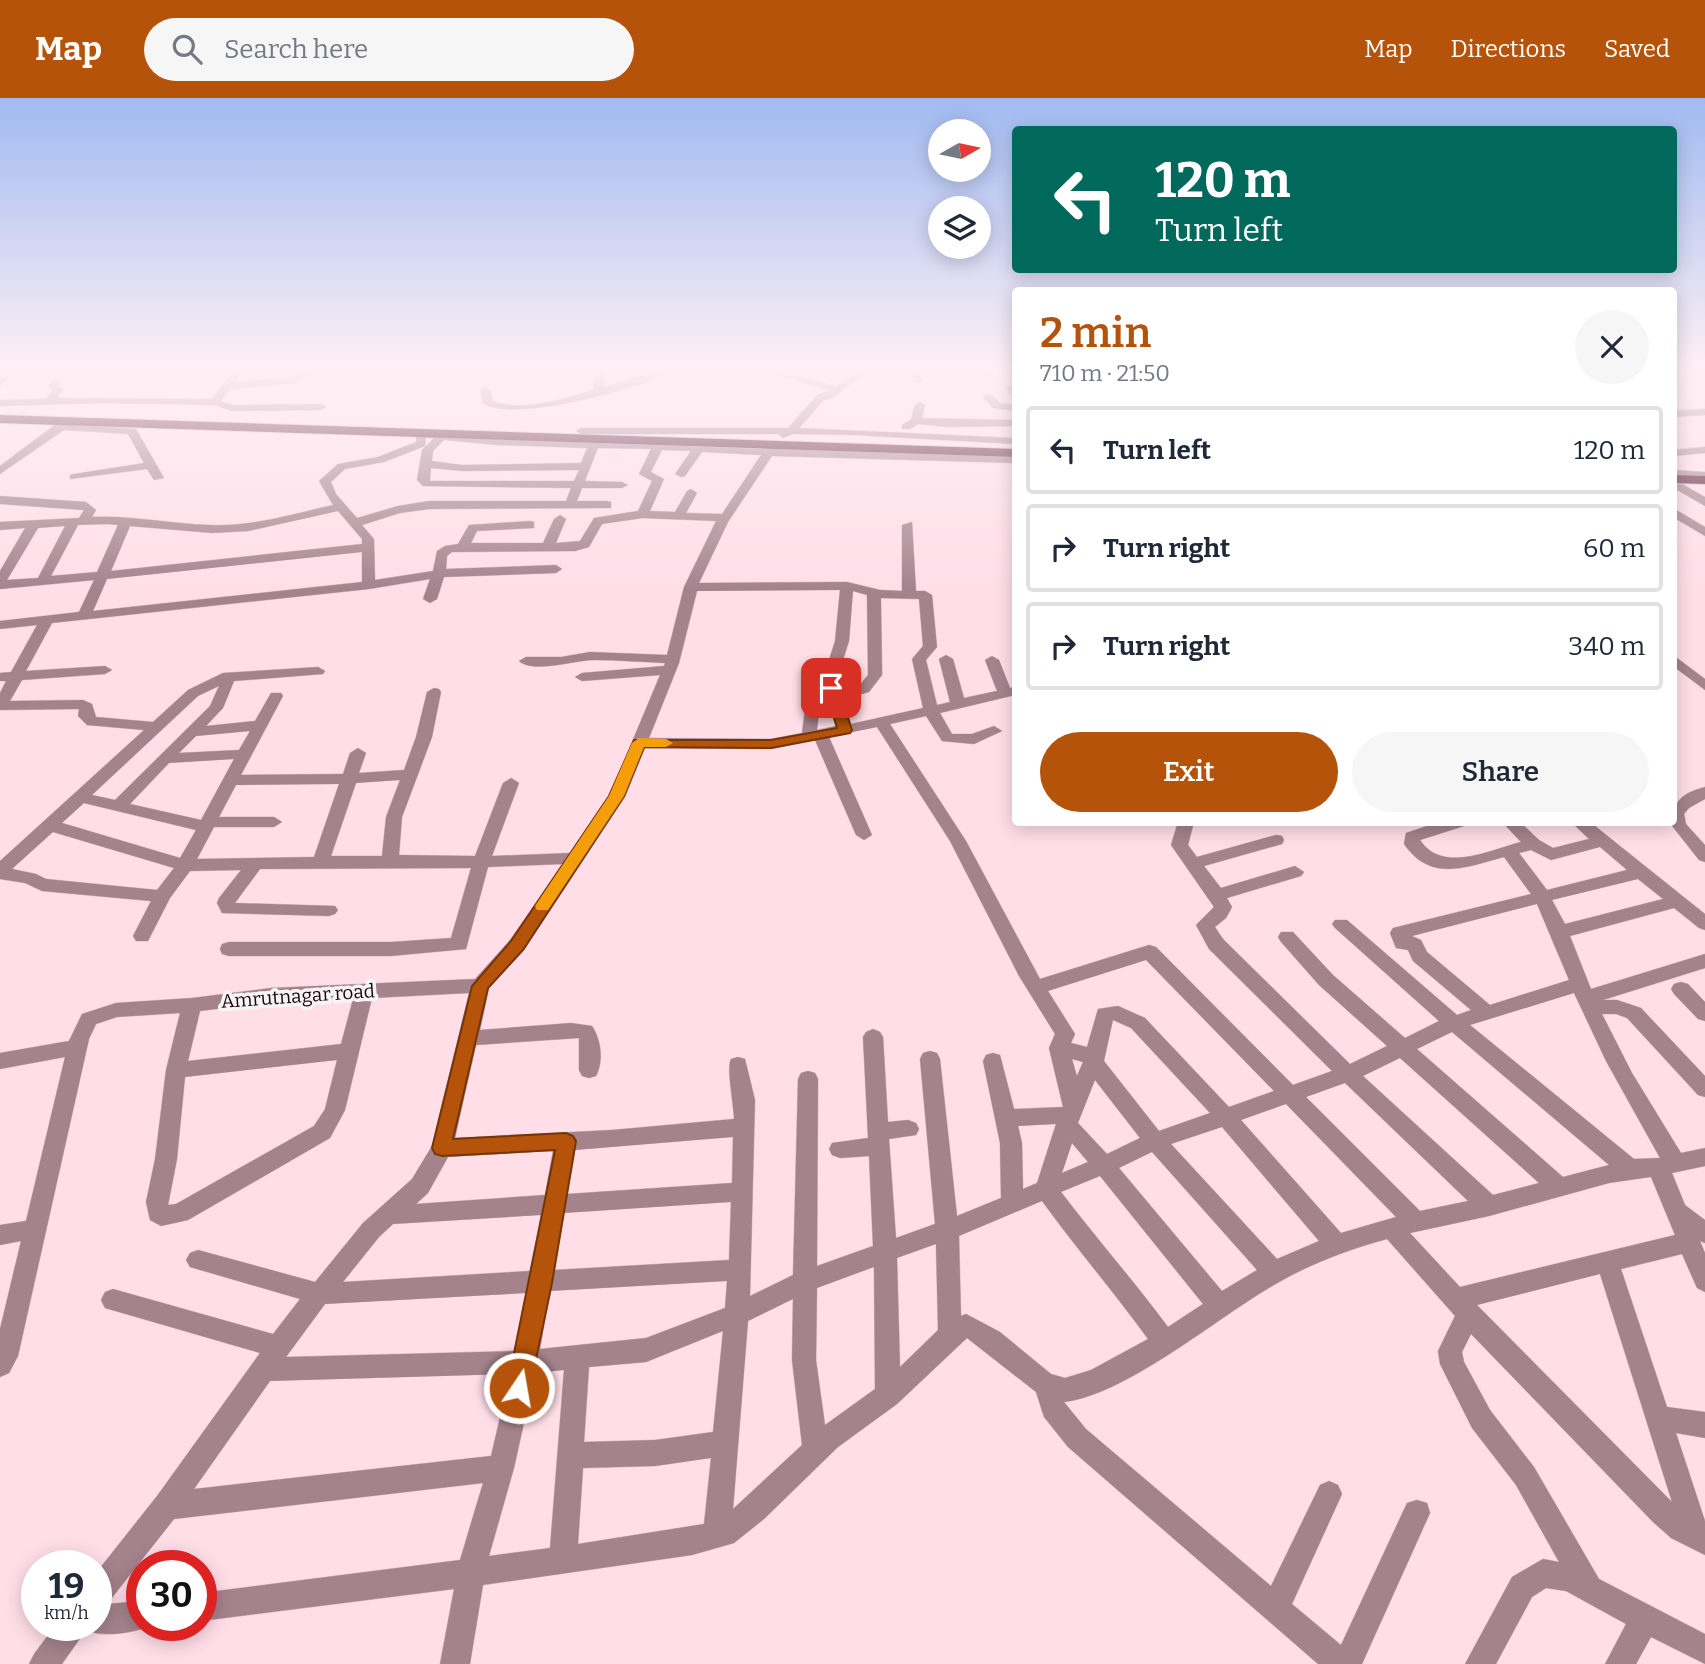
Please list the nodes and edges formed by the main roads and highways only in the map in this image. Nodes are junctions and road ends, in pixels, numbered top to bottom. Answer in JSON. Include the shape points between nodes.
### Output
{"nodes":[{"id":1,"x":705,"y":443,"type":"edge"},
{"id":2,"x":909,"y":443,"type":"edge"},
{"id":3,"x":1012,"y":447,"type":"edge"},
{"id":4,"x":1012,"y":453,"type":"edge"},
{"id":5,"x":1705,"y":478,"type":"edge"},
{"id":6,"x":1677,"y":481,"type":"edge"},
{"id":7,"x":1677,"y":482,"type":"edge"},
{"id":8,"x":1705,"y":487,"type":"edge"}],
"edges":[{"from":1,"to":4,"type":"highway"},
{"from":2,"to":3,"type":"highway"},
{"from":5,"to":6,"type":"highway"},
{"from":7,"to":8,"type":"highway"}]}
